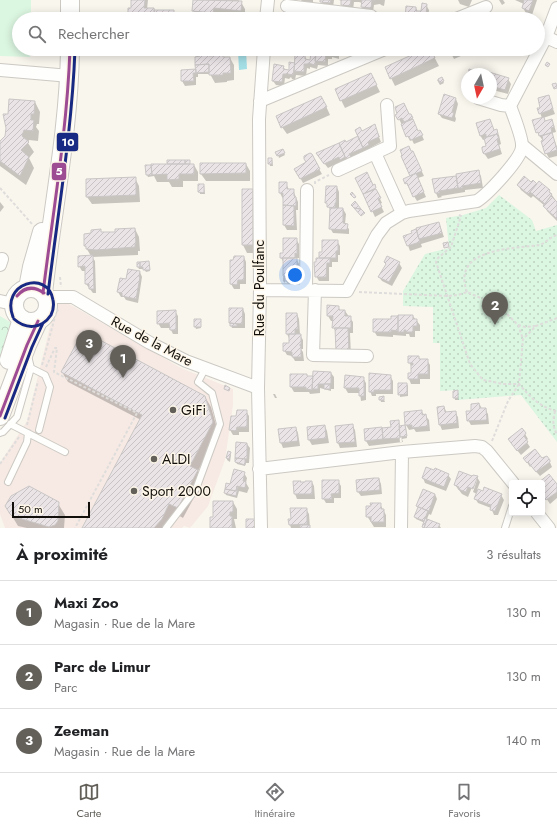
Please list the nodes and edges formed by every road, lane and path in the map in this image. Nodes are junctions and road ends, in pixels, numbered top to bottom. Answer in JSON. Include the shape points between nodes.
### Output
{"nodes":[{"id":1,"x":70,"y":0,"type":"edge"},
{"id":2,"x":268,"y":0,"type":"edge"},
{"id":3,"x":287,"y":6,"type":"dead end"},
{"id":4,"x":486,"y":7,"type":"dead end"},
{"id":5,"x":557,"y":8,"type":"edge"},
{"id":6,"x":70,"y":12,"type":"edge"},
{"id":7,"x":267,"y":12,"type":"edge"},
{"id":8,"x":337,"y":12,"type":"edge"},
{"id":9,"x":474,"y":12,"type":"edge"},
{"id":10,"x":546,"y":37,"type":"joint"},
{"id":11,"x":557,"y":42,"type":"edge"},
{"id":12,"x":70,"y":56,"type":"edge"},
{"id":13,"x":263,"y":56,"type":"edge"},
{"id":14,"x":362,"y":56,"type":"edge"},
{"id":15,"x":536,"y":56,"type":"edge"},
{"id":16,"x":0,"y":70,"type":"edge"},
{"id":17,"x":70,"y":76,"type":"junction"},
{"id":18,"x":260,"y":101,"type":"junction"},
{"id":19,"x":497,"y":104,"type":"edge"},
{"id":20,"x":387,"y":105,"type":"dead end"},
{"id":21,"x":510,"y":106,"type":"junction"},
{"id":22,"x":522,"y":145,"type":"junction"},
{"id":23,"x":375,"y":153,"type":"junction"},
{"id":24,"x":338,"y":170,"type":"joint"},
{"id":25,"x":557,"y":174,"type":"edge"},
{"id":26,"x":0,"y":188,"type":"edge"},
{"id":27,"x":307,"y":190,"type":"joint"},
{"id":28,"x":454,"y":205,"type":"junction"},
{"id":29,"x":402,"y":213,"type":"junction"},
{"id":30,"x":34,"y":226,"type":"dead end"},
{"id":31,"x":557,"y":235,"type":"edge"},
{"id":32,"x":60,"y":279,"type":"dead end"},
{"id":33,"x":260,"y":290,"type":"junction"},
{"id":34,"x":310,"y":290,"type":"junction"},
{"id":35,"x":346,"y":291,"type":"junction"},
{"id":36,"x":467,"y":292,"type":"junction"},
{"id":37,"x":45,"y":293,"type":"junction"},
{"id":38,"x":448,"y":296,"type":"junction"},
{"id":39,"x":18,"y":311,"type":"edge"},
{"id":40,"x":557,"y":318,"type":"edge"},
{"id":41,"x":518,"y":324,"type":"junction"},
{"id":42,"x":536,"y":326,"type":"junction"},
{"id":43,"x":523,"y":339,"type":"junction"},
{"id":44,"x":26,"y":345,"type":"junction"},
{"id":45,"x":367,"y":356,"type":"dead end"},
{"id":46,"x":31,"y":368,"type":"junction"},
{"id":47,"x":46,"y":368,"type":"dead end"},
{"id":48,"x":205,"y":369,"type":"junction"},
{"id":49,"x":0,"y":382,"type":"edge"},
{"id":50,"x":519,"y":384,"type":"junction"},
{"id":51,"x":258,"y":388,"type":"junction"},
{"id":52,"x":556,"y":410,"type":"edge"},
{"id":53,"x":5,"y":420,"type":"edge"},
{"id":54,"x":39,"y":430,"type":"dead end"},
{"id":55,"x":0,"y":433,"type":"edge"},
{"id":56,"x":28,"y":433,"type":"junction"},
{"id":57,"x":557,"y":434,"type":"edge"},
{"id":58,"x":487,"y":451,"type":"junction"},
{"id":59,"x":65,"y":452,"type":"dead end"},
{"id":60,"x":402,"y":452,"type":"junction"},
{"id":61,"x":259,"y":469,"type":"junction"},
{"id":62,"x":511,"y":480,"type":"edge"},
{"id":63,"x":8,"y":482,"type":"dead end"},
{"id":64,"x":509,"y":515,"type":"edge"},
{"id":65,"x":539,"y":516,"type":"edge"},
{"id":66,"x":75,"y":528,"type":"edge"},
{"id":67,"x":166,"y":528,"type":"edge"},
{"id":68,"x":261,"y":528,"type":"edge"},
{"id":69,"x":401,"y":528,"type":"edge"},
{"id":70,"x":505,"y":528,"type":"edge"},
{"id":71,"x":549,"y":528,"type":"edge"}],
"edges":[{"from":1,"to":6,"type":"main road"},
{"from":2,"to":7,"type":"street"},
{"from":3,"to":8,"type":"street"},
{"from":4,"to":9,"type":"street"},
{"from":5,"to":10,"type":"street"},
{"from":10,"to":11,"type":"street"},
{"from":12,"to":17,"type":"main road"},
{"from":13,"to":18,"type":"street","name":"Rue du Poulfanc"},
{"from":14,"to":18,"type":"street"},
{"from":15,"to":21,"type":"street"},
{"from":16,"to":17,"type":"street"},
{"from":17,"to":37,"type":"main road"},
{"from":18,"to":33,"type":"street","name":"Rue du Poulfanc"},
{"from":19,"to":21,"type":"street"},
{"from":20,"to":23,"type":"street","via":[[390,146]]},
{"from":21,"to":22,"type":"street"},
{"from":22,"to":25,"type":"street"},
{"from":22,"to":28,"type":"street","via":[[520,154],[486,195],[477,201]]},
{"from":23,"to":24,"type":"street"},
{"from":23,"to":29,"type":"street"},
{"from":24,"to":27,"type":"path","via":[[315,182],[315,188]]},
{"from":26,"to":30,"type":"path"},
{"from":27,"to":34,"type":"street"},
{"from":28,"to":29,"type":"street"},
{"from":28,"to":38,"type":"path","via":[[455,212],[461,216],[451,247],[436,262]]},
{"from":29,"to":35,"type":"street","via":[[386,223],[377,235]]},
{"from":31,"to":36,"type":"path","via":[[540,245],[482,255],[466,267],[464,284]]},
{"from":32,"to":37,"type":"path"},
{"from":33,"to":34,"type":"street"},
{"from":33,"to":51,"type":"street","name":"Rue du Poulfanc"},
{"from":34,"to":35,"type":"street"},
{"from":34,"to":45,"type":"street","via":[[313,355]]},
{"from":35,"to":38,"type":"path"},
{"from":36,"to":38,"type":"path"},
{"from":36,"to":41,"type":"path","via":[[492,303]]},
{"from":37,"to":39,"type":"main road","via":[[18,294],[15,299]]},
{"from":37,"to":39,"type":"main road","via":[[48,308],[46,313]]},
{"from":37,"to":48,"type":"street","name":"Rue de la Mare","via":[[54,297],[73,297],[150,343]]},
{"from":38,"to":50,"type":"path","via":[[470,364],[483,380]]},
{"from":39,"to":44,"type":"main road"},
{"from":39,"to":49,"type":"main road","via":[[11,354]]},
{"from":40,"to":42,"type":"path"},
{"from":41,"to":42,"type":"path","via":[[525,327]]},
{"from":41,"to":43,"type":"path"},
{"from":42,"to":43,"type":"path"},
{"from":43,"to":50,"type":"path"},
{"from":44,"to":46,"type":"lane"},
{"from":44,"to":53,"type":"main road"},
{"from":46,"to":53,"type":"lane","via":[[16,417]]},
{"from":46,"to":54,"type":"lane","via":[[45,375],[50,387]]},
{"from":47,"to":66,"type":"path","via":[[57,348],[54,372],[137,413]]},
{"from":48,"to":51,"type":"street","name":"Rue de la Mare"},
{"from":48,"to":67,"type":"lane","via":[[198,382],[212,393],[220,424],[196,490]]},
{"from":50,"to":52,"type":"path","via":[[542,406]]},
{"from":50,"to":58,"type":"path","via":[[508,401]]},
{"from":51,"to":61,"type":"street","name":"Rue du Poulfanc"},
{"from":52,"to":57,"type":"path","via":[[553,426]]},
{"from":53,"to":55,"type":"lane"},
{"from":53,"to":56,"type":"lane"},
{"from":56,"to":59,"type":"lane"},
{"from":56,"to":63,"type":"lane","via":[[27,442]]},
{"from":58,"to":60,"type":"street","via":[[475,446]]},
{"from":58,"to":62,"type":"street"},
{"from":60,"to":61,"type":"street"},
{"from":60,"to":69,"type":"street"},
{"from":61,"to":68,"type":"street","name":"Rue du Poulfanc"},
{"from":64,"to":70,"type":"lane"},
{"from":65,"to":71,"type":"street"}]}
